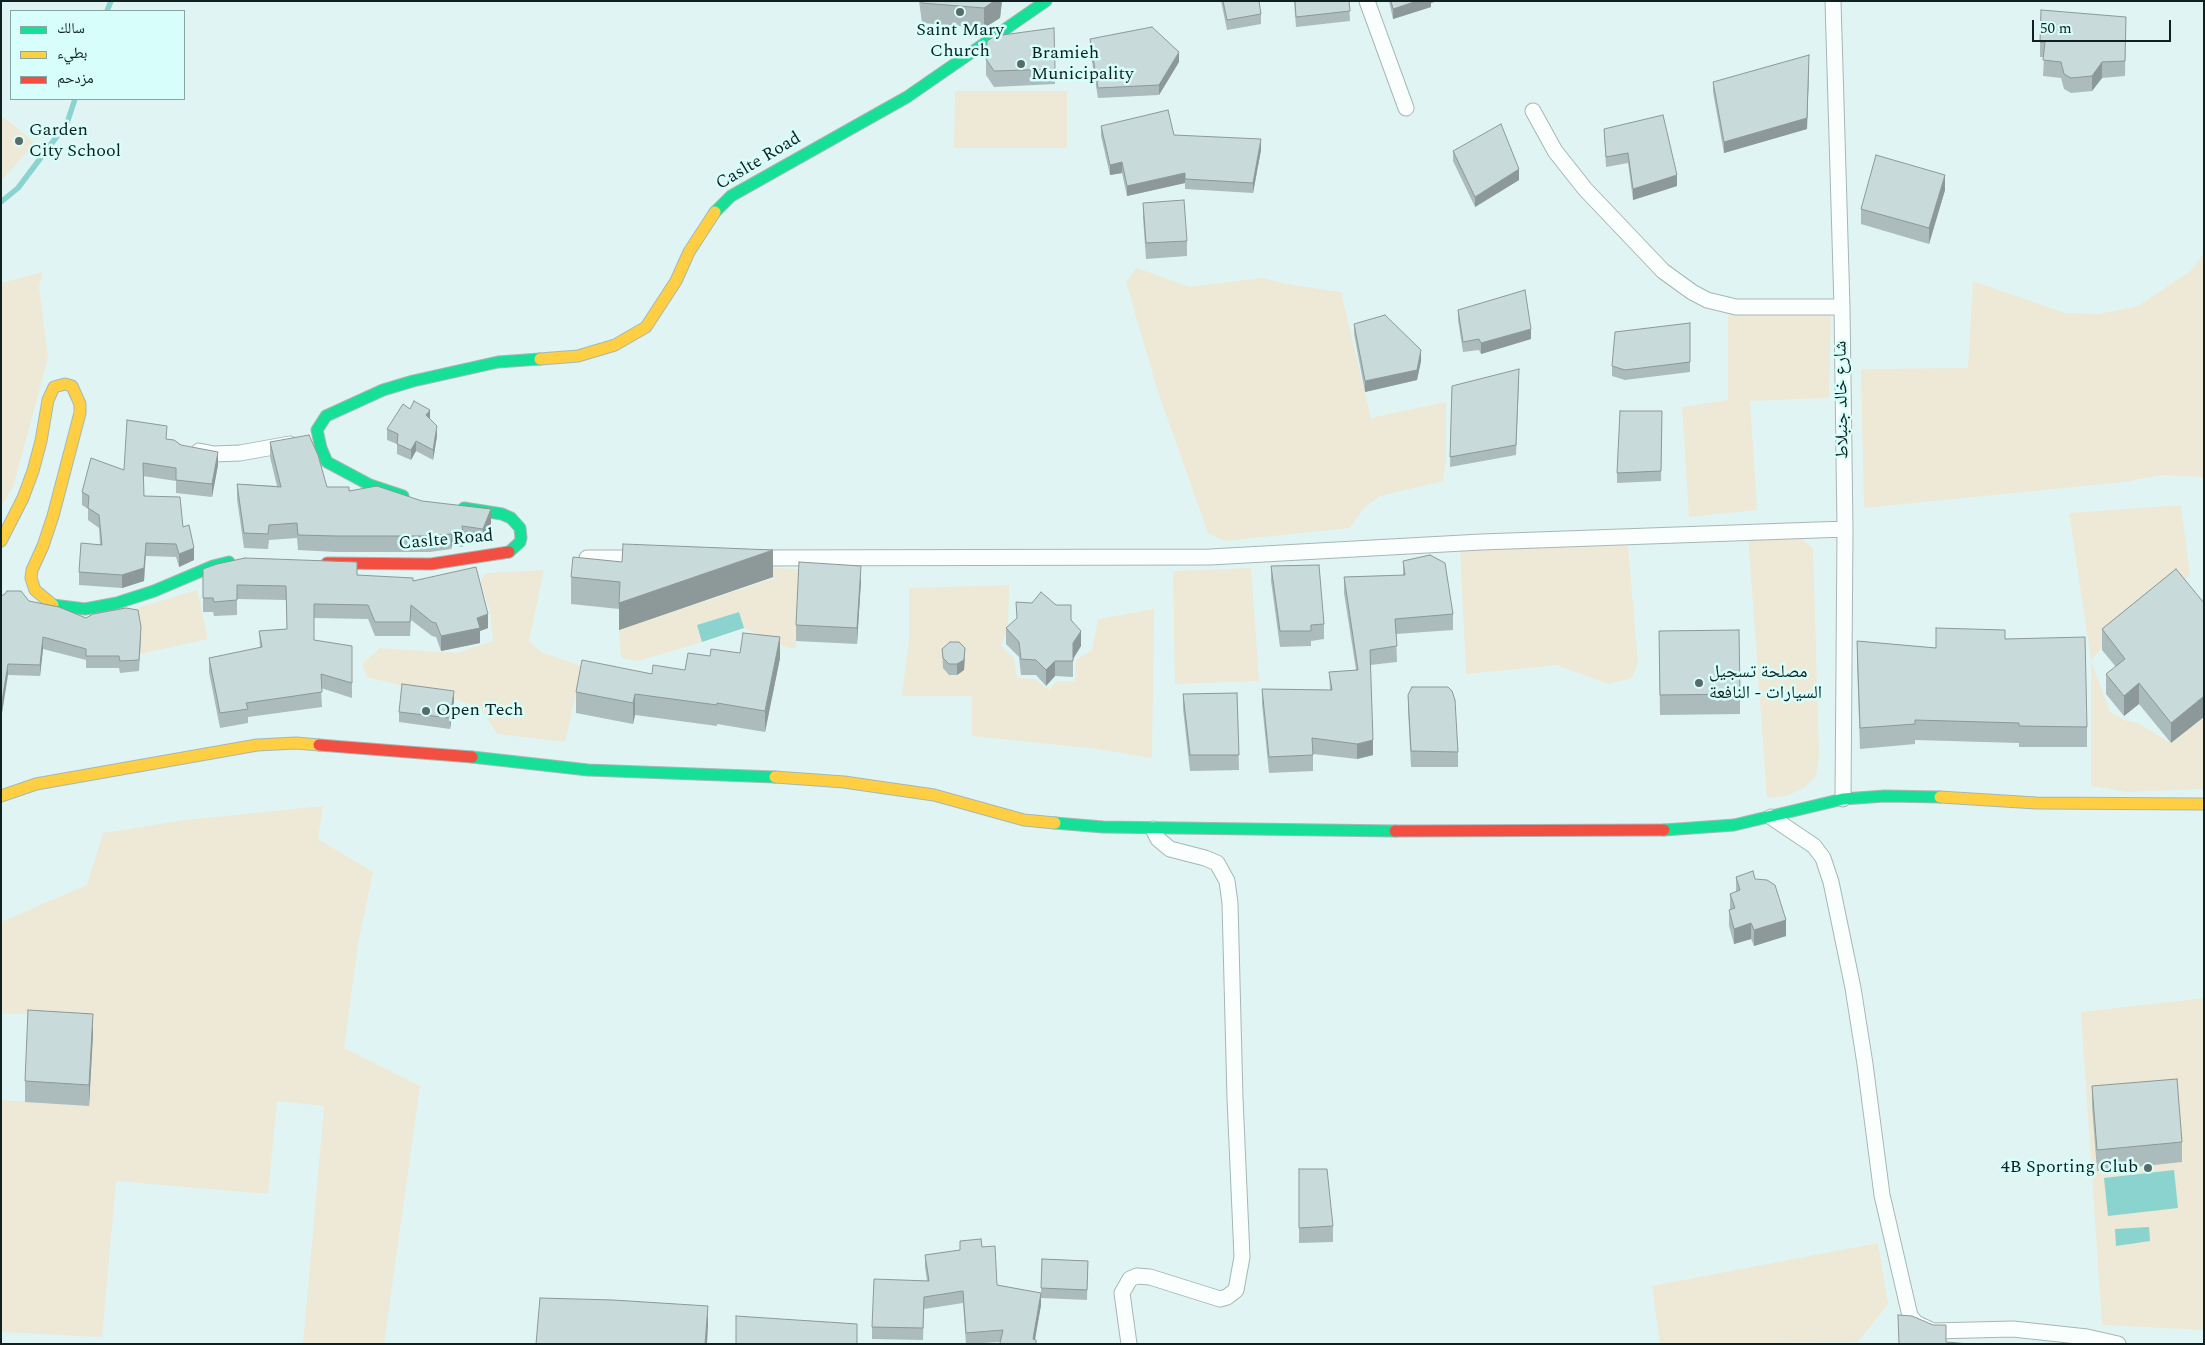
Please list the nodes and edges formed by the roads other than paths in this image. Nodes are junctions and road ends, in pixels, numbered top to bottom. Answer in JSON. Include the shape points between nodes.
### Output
{"nodes":[{"id":1,"x":1046,"y":1,"type":"edge"},
{"id":2,"x":1367,"y":1,"type":"edge"},
{"id":3,"x":1833,"y":1,"type":"edge"},
{"id":4,"x":1406,"y":108,"type":"dead end"},
{"id":5,"x":1533,"y":110,"type":"dead end"},
{"id":6,"x":1842,"y":307,"type":"junction"},
{"id":7,"x":319,"y":438,"type":"junction"},
{"id":8,"x":182,"y":450,"type":"edge"},
{"id":9,"x":415,"y":500,"type":"edge"},
{"id":10,"x":451,"y":506,"type":"edge"},
{"id":11,"x":1845,"y":529,"type":"junction"},
{"id":12,"x":1,"y":541,"type":"edge"},
{"id":13,"x":587,"y":558,"type":"edge"},
{"id":14,"x":655,"y":558,"type":"edge"},
{"id":15,"x":743,"y":558,"type":"edge"},
{"id":16,"x":238,"y":561,"type":"edge"},
{"id":17,"x":316,"y":563,"type":"edge"},
{"id":18,"x":1,"y":796,"type":"edge"},
{"id":19,"x":1843,"y":799,"type":"junction"},
{"id":20,"x":2204,"y":804,"type":"edge"},
{"id":21,"x":1771,"y":817,"type":"junction"},
{"id":22,"x":1153,"y":828,"type":"junction"},
{"id":23,"x":1129,"y":1344,"type":"edge"},
{"id":24,"x":2118,"y":1344,"type":"edge"}],
"edges":[{"from":1,"to":7,"type":"main road","name":"Caslte Road","via":[[907,97],[731,196],[703,229],[654,316],[631,337],[578,356],[498,362],[383,390],[326,416],[317,430]]},
{"from":2,"to":4,"type":"street"},
{"from":3,"to":6,"type":"street","name":"شارع خالد جنبلاط"},
{"from":5,"to":6,"type":"street","via":[[1555,151],[1584,189],[1663,272],[1692,292],[1707,300],[1736,307]]},
{"from":6,"to":11,"type":"street","name":"شارع خالد جنبلاط"},
{"from":7,"to":8,"type":"street","via":[[240,453]]},
{"from":7,"to":9,"type":"main road","via":[[327,462],[370,485]]},
{"from":10,"to":17,"type":"main road","name":"Caslte Road","via":[[511,518],[520,528],[520,542],[508,553],[431,564]]},
{"from":11,"to":15,"type":"street","via":[[1480,542],[1210,557]]},
{"from":11,"to":19,"type":"street","name":"شارع خالد جنبلاط"},
{"from":12,"to":16,"type":"main road","via":[[33,471],[50,395],[54,387],[65,384],[76,390],[80,413],[53,516],[32,570],[35,590],[53,605],[85,609],[117,603],[214,566]]},
{"from":13,"to":14,"type":"street"},
{"from":18,"to":22,"type":"main road","via":[[36,784],[258,745],[296,743],[502,759],[588,770],[844,782],[934,794],[1024,820],[1071,826]]},
{"from":19,"to":20,"type":"main road","via":[[1926,796],[2036,803]]},
{"from":19,"to":21,"type":"main road"},
{"from":21,"to":22,"type":"main road","via":[[1734,825],[1659,830]]},
{"from":21,"to":24,"type":"street","via":[[1814,846],[1823,858],[1828,874],[1853,988],[1882,1194],[1910,1316],[1916,1324],[1933,1331],[2013,1329],[2087,1337]]},
{"from":22,"to":23,"type":"street","via":[[1158,839],[1170,849],[1217,863],[1228,881],[1242,1257],[1236,1290],[1227,1297],[1220,1298],[1150,1278],[1137,1276],[1130,1279],[1122,1293]]}]}
